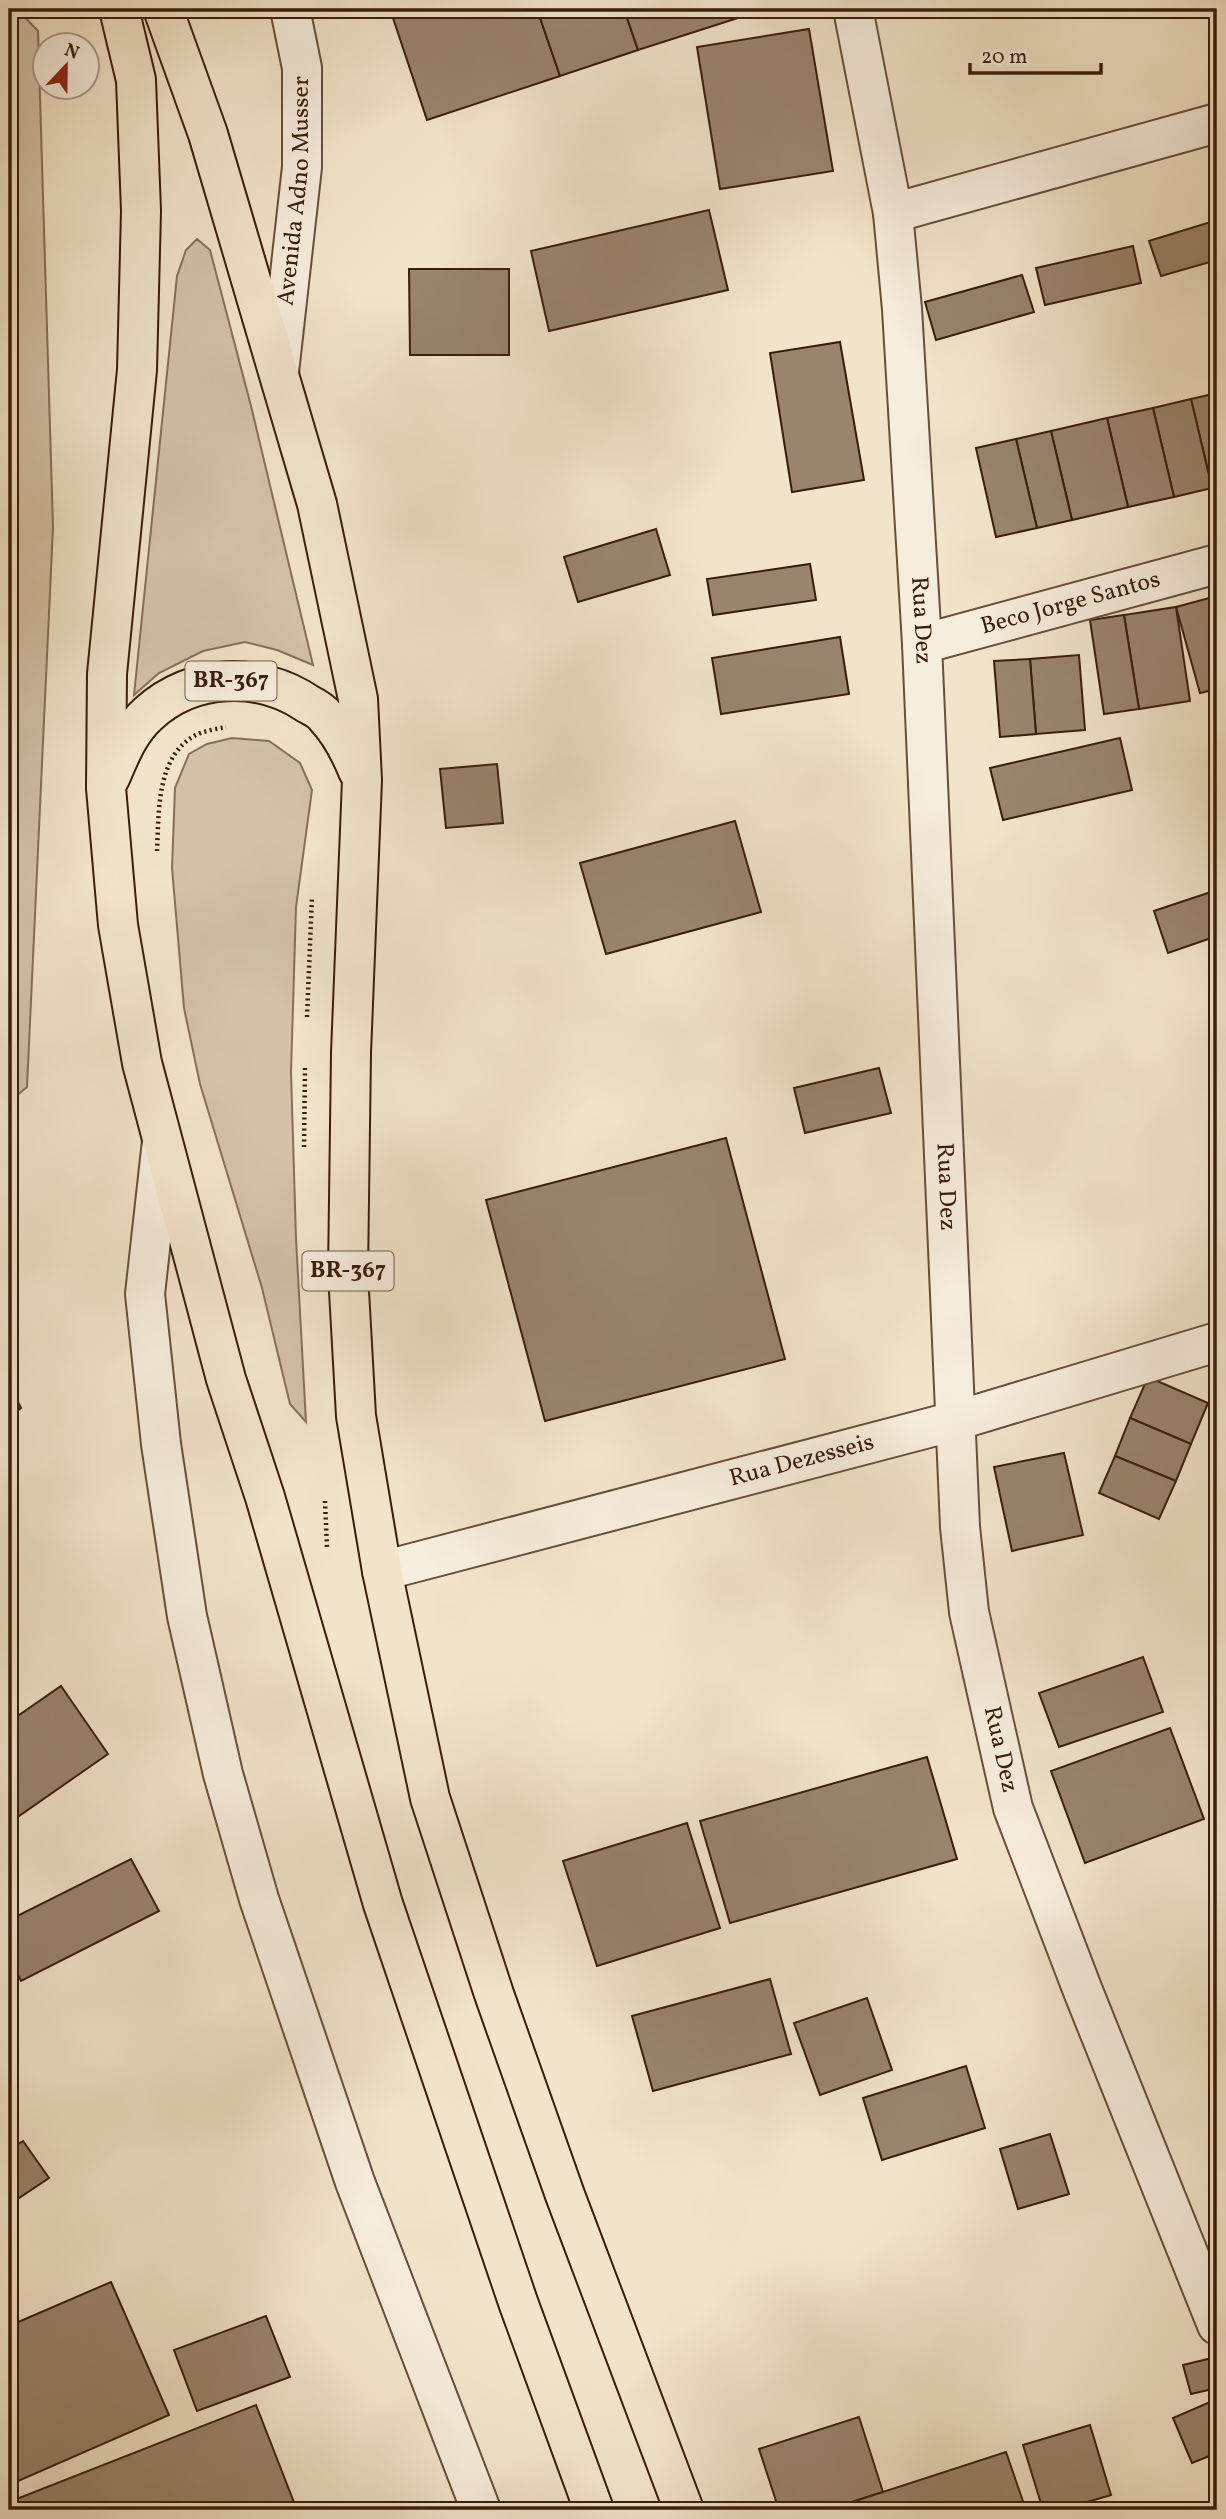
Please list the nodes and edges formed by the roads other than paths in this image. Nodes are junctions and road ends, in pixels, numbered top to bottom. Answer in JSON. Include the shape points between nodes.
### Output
{"nodes":[{"id":1,"x":119,"y":9,"type":"edge"},
{"id":2,"x":163,"y":9,"type":"edge"},
{"id":3,"x":290,"y":9,"type":"edge"},
{"id":4,"x":853,"y":9,"type":"edge"},
{"id":5,"x":1217,"y":123,"type":"edge"},
{"id":6,"x":893,"y":213,"type":"junction"},
{"id":7,"x":279,"y":372,"type":"junction"},
{"id":8,"x":1217,"y":564,"type":"edge"},
{"id":9,"x":922,"y":644,"type":"junction"},
{"id":10,"x":362,"y":780,"type":"junction"},
{"id":11,"x":106,"y":788,"type":"junction"},
{"id":12,"x":162,"y":1141,"type":"junction"},
{"id":13,"x":1217,"y":1342,"type":"edge"},
{"id":14,"x":955,"y":1421,"type":"junction"},
{"id":15,"x":382,"y":1571,"type":"junction"},
{"id":16,"x":1217,"y":2325,"type":"edge"},
{"id":17,"x":481,"y":2510,"type":"edge"},
{"id":18,"x":594,"y":2510,"type":"edge"},
{"id":19,"x":684,"y":2510,"type":"edge"}],
"edges":[{"from":1,"to":11,"type":"main road","number":"BR-367","via":[[136,80],[141,211],[137,370],[107,674]]},
{"from":2,"to":7,"type":"main road","number":"BR-367","via":[[208,134]]},
{"from":3,"to":7,"type":"street","name":"Avenida Adno Musser","via":[[302,68],[302,167]]},
{"from":4,"to":6,"type":"street","name":"Rua Dez"},
{"from":5,"to":6,"type":"street"},
{"from":6,"to":9,"type":"street","name":"Rua Dez"},
{"from":7,"to":10,"type":"main road","number":"BR-367","via":[[337,593],[358,699]]},
{"from":8,"to":9,"type":"street","name":"Beco Jorge Santos"},
{"from":9,"to":14,"type":"street","name":"Rua Dez"},
{"from":10,"to":11,"type":"main road","number":"BR-367","via":[[347,744],[324,714],[292,693],[255,681],[216,681],[180,692],[148,714],[124,744]]},
{"from":10,"to":15,"type":"main road","number":"BR-367","via":[[348,1273],[356,1416]]},
{"from":11,"to":12,"type":"main road","number":"BR-367","via":[[118,925],[142,1063]]},
{"from":12,"to":17,"type":"street","via":[[145,1294],[161,1444],[187,1616],[223,1774],[259,1899],[355,2182]]},
{"from":12,"to":18,"type":"main road","number":"BR-367","via":[[226,1379],[265,1497],[383,1904]]},
{"from":13,"to":14,"type":"street","name":"Rua Dezesseis"},
{"from":14,"to":15,"type":"street","name":"Rua Dezesseis"},
{"from":14,"to":16,"type":"street","name":"Rua Dez","via":[[969,1612],[1013,1808]]},
{"from":15,"to":19,"type":"main road","number":"BR-367","via":[[430,1798],[565,2195]]}]}
